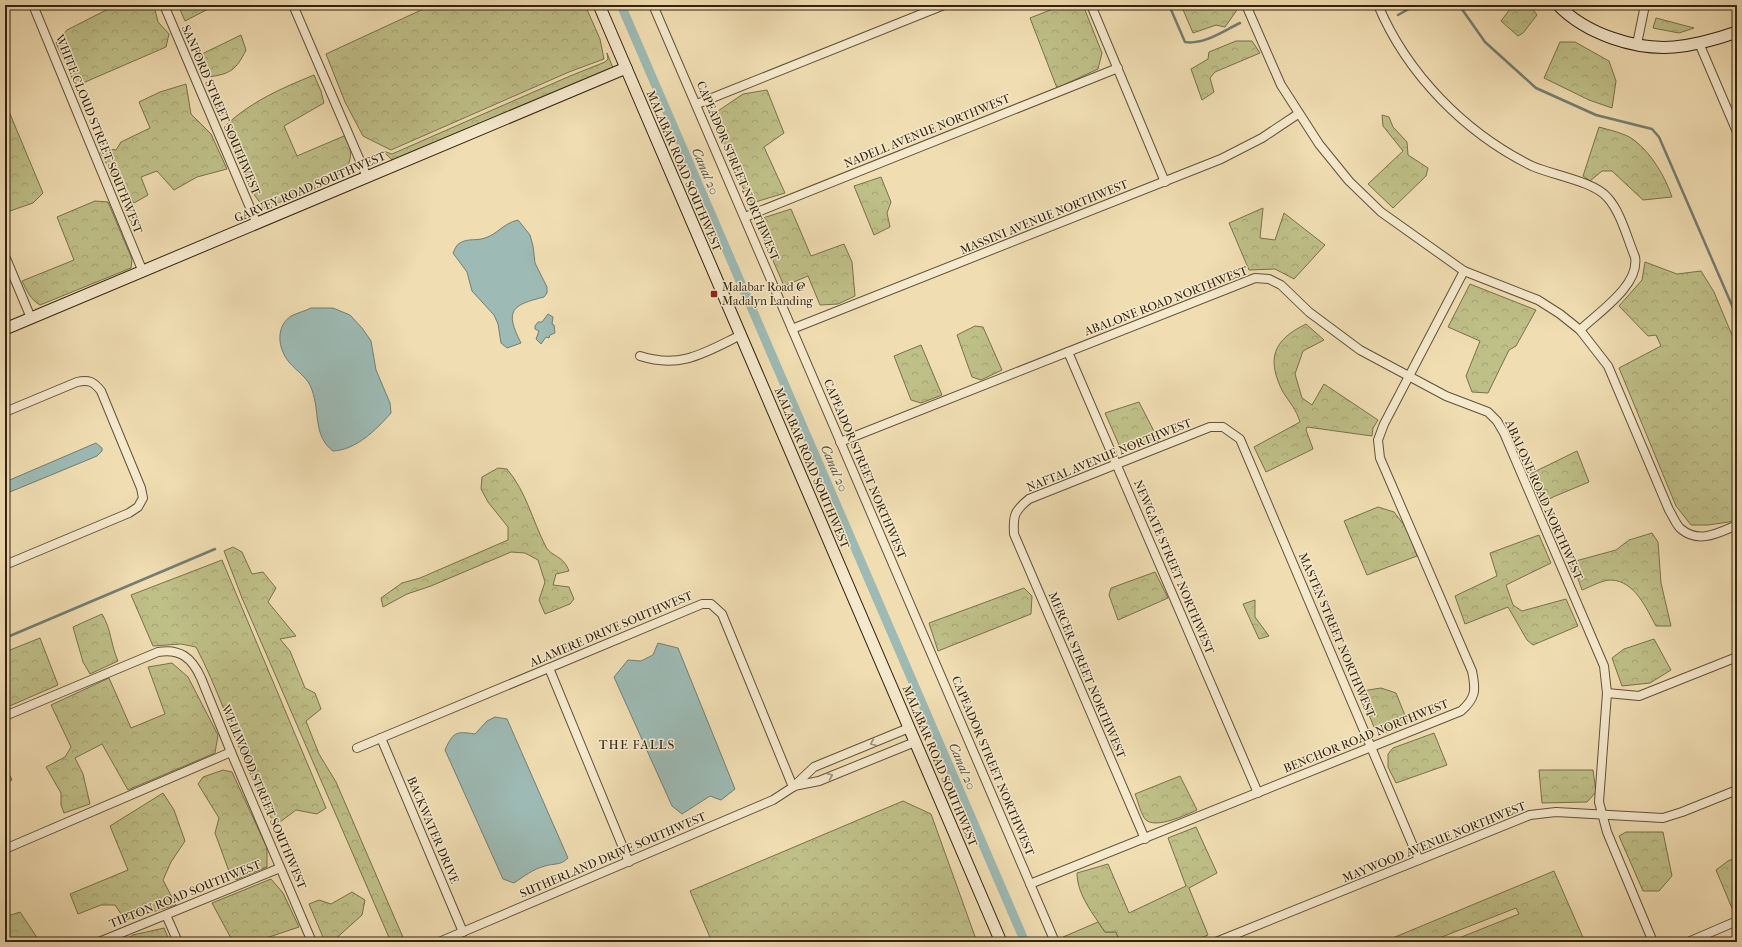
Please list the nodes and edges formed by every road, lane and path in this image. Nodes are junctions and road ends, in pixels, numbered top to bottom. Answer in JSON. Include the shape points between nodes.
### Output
{"nodes":[{"id":1,"x":33,"y":5,"type":"edge"},
{"id":2,"x":164,"y":5,"type":"edge"},
{"id":3,"x":293,"y":5,"type":"edge"},
{"id":4,"x":599,"y":5,"type":"edge"},
{"id":5,"x":653,"y":5,"type":"edge"},
{"id":6,"x":944,"y":5,"type":"edge"},
{"id":7,"x":1091,"y":5,"type":"edge"},
{"id":8,"x":1246,"y":5,"type":"edge"},
{"id":9,"x":1378,"y":5,"type":"edge"},
{"id":10,"x":1558,"y":5,"type":"edge"},
{"id":11,"x":1644,"y":5,"type":"edge"},
{"id":12,"x":1737,"y":32,"type":"edge"},
{"id":13,"x":1699,"y":43,"type":"junction"},
{"id":14,"x":1637,"y":44,"type":"junction"},
{"id":15,"x":626,"y":68,"type":"junction"},
{"id":16,"x":1118,"y":68,"type":"junction"},
{"id":17,"x":696,"y":104,"type":"junction"},
{"id":18,"x":1298,"y":114,"type":"junction"},
{"id":19,"x":1737,"y":132,"type":"edge"},
{"id":20,"x":367,"y":177,"type":"junction"},
{"id":21,"x":1165,"y":182,"type":"junction"},
{"id":22,"x":745,"y":217,"type":"junction"},
{"id":23,"x":257,"y":224,"type":"junction"},
{"id":24,"x":5,"y":256,"type":"edge"},
{"id":25,"x":1464,"y":271,"type":"junction"},
{"id":26,"x":143,"y":272,"type":"junction"},
{"id":27,"x":31,"y":318,"type":"junction"},
{"id":28,"x":5,"y":329,"type":"edge"},
{"id":29,"x":792,"y":330,"type":"junction"},
{"id":30,"x":1580,"y":330,"type":"junction"},
{"id":31,"x":741,"y":335,"type":"junction"},
{"id":32,"x":1068,"y":352,"type":"junction"},
{"id":33,"x":640,"y":356,"type":"dead end"},
{"id":34,"x":1409,"y":378,"type":"junction"},
{"id":35,"x":5,"y":412,"type":"edge"},
{"id":36,"x":1223,"y":427,"type":"joint"},
{"id":37,"x":840,"y":442,"type":"junction"},
{"id":38,"x":1117,"y":465,"type":"junction"},
{"id":39,"x":1014,"y":519,"type":"joint"},
{"id":40,"x":1737,"y":525,"type":"edge"},
{"id":41,"x":5,"y":565,"type":"edge"},
{"id":42,"x":1737,"y":657,"type":"edge"},
{"id":43,"x":549,"y":668,"type":"junction"},
{"id":44,"x":1607,"y":693,"type":"junction"},
{"id":45,"x":5,"y":716,"type":"edge"},
{"id":46,"x":909,"y":728,"type":"junction"},
{"id":47,"x":381,"y":738,"type":"junction"},
{"id":48,"x":915,"y":742,"type":"junction"},
{"id":49,"x":1371,"y":747,"type":"junction"},
{"id":50,"x":357,"y":748,"type":"dead end"},
{"id":51,"x":231,"y":752,"type":"junction"},
{"id":52,"x":793,"y":787,"type":"junction"},
{"id":53,"x":1737,"y":790,"type":"edge"},
{"id":54,"x":1258,"y":792,"type":"junction"},
{"id":55,"x":1601,"y":814,"type":"junction"},
{"id":56,"x":1145,"y":839,"type":"junction"},
{"id":57,"x":5,"y":849,"type":"edge"},
{"id":58,"x":1419,"y":860,"type":"junction"},
{"id":59,"x":629,"y":862,"type":"junction"},
{"id":60,"x":280,"y":868,"type":"junction"},
{"id":61,"x":1030,"y":884,"type":"junction"},
{"id":62,"x":166,"y":915,"type":"junction"},
{"id":63,"x":1737,"y":922,"type":"edge"},
{"id":64,"x":463,"y":932,"type":"junction"},
{"id":65,"x":99,"y":942,"type":"edge"},
{"id":66,"x":178,"y":942,"type":"edge"},
{"id":67,"x":312,"y":942,"type":"edge"},
{"id":68,"x":439,"y":942,"type":"edge"},
{"id":69,"x":1001,"y":942,"type":"edge"},
{"id":70,"x":1055,"y":942,"type":"edge"},
{"id":71,"x":1216,"y":942,"type":"edge"},
{"id":72,"x":1653,"y":942,"type":"edge"},
{"id":73,"x":1688,"y":942,"type":"edge"}],
"edges":[{"from":1,"to":26,"type":"street","name":"WHITE CLOUD STREET SOUTHWEST"},
{"from":2,"to":23,"type":"street","name":"SANFORD STREET SOUTHWEST"},
{"from":3,"to":20,"type":"street"},
{"from":4,"to":15,"type":"main road","name":"MALABAR ROAD SOUTHWEST"},
{"from":5,"to":17,"type":"street","name":"CAPEADOR STREET NORTHWEST"},
{"from":6,"to":17,"type":"street"},
{"from":7,"to":16,"type":"street"},
{"from":8,"to":18,"type":"street","via":[[1281,85]]},
{"from":9,"to":30,"type":"street","via":[[1386,24],[1408,60],[1434,92],[1467,124],[1500,148],[1533,166],[1598,189],[1608,197],[1615,208],[1635,257],[1634,275],[1628,285]]},
{"from":10,"to":14,"type":"main road","via":[[1590,28],[1613,38]]},
{"from":11,"to":14,"type":"street"},
{"from":12,"to":13,"type":"main road"},
{"from":13,"to":14,"type":"main road","via":[[1673,47]]},
{"from":13,"to":19,"type":"street"},
{"from":15,"to":20,"type":"main road","name":"GARVEY ROAD SOUTHWEST"},
{"from":15,"to":31,"type":"main road","name":"MALABAR ROAD SOUTHWEST"},
{"from":16,"to":21,"type":"street"},
{"from":16,"to":22,"type":"street","name":"NADELL AVENUE NORTHWEST"},
{"from":17,"to":22,"type":"street","name":"CAPEADOR STREET NORTHWEST"},
{"from":18,"to":21,"type":"street","name":"MASSINI AVENUE NORTHWEST","via":[[1262,138],[1221,160]]},
{"from":18,"to":25,"type":"street","via":[[1349,181],[1381,212]]},
{"from":20,"to":23,"type":"main road","name":"GARVEY ROAD SOUTHWEST"},
{"from":21,"to":29,"type":"street","name":"MASSINI AVENUE NORTHWEST"},
{"from":22,"to":29,"type":"street","name":"CAPEADOR STREET NORTHWEST"},
{"from":23,"to":26,"type":"main road","name":"GARVEY ROAD SOUTHWEST"},
{"from":24,"to":27,"type":"street"},
{"from":25,"to":30,"type":"street","via":[[1538,300]]},
{"from":25,"to":34,"type":"street","name":"BENCHOR ROAD NORTHWEST"},
{"from":26,"to":27,"type":"main road","name":"GARVEY ROAD SOUTHWEST"},
{"from":27,"to":28,"type":"main road","name":"GARVEY ROAD SOUTHWEST"},
{"from":29,"to":37,"type":"street","name":"CAPEADOR STREET NORTHWEST"},
{"from":30,"to":40,"type":"street","via":[[1608,366],[1669,510],[1680,529],[1694,536],[1708,537]]},
{"from":31,"to":33,"type":"street","via":[[676,362],[659,362]]},
{"from":31,"to":46,"type":"main road","name":"MALABAR ROAD SOUTHWEST"},
{"from":32,"to":34,"type":"street","name":"ABALONE ROAD NORTHWEST","via":[[1255,278],[1269,279],[1281,285],[1309,312],[1360,350]]},
{"from":32,"to":37,"type":"street","name":"ABALONE ROAD NORTHWEST"},
{"from":32,"to":38,"type":"street","name":"NEWGATE STREET NORTHWEST"},
{"from":34,"to":44,"type":"street","name":"ABALONE ROAD NORTHWEST","via":[[1488,412],[1497,421],[1604,666]]},
{"from":34,"to":49,"type":"street","name":"BENCHOR ROAD NORTHWEST","via":[[1378,440],[1380,458],[1472,671],[1475,687],[1471,702],[1461,711]]},
{"from":35,"to":41,"type":"street","via":[[77,382],[94,382],[101,391],[143,498],[138,507],[129,513]]},
{"from":36,"to":38,"type":"street","name":"NAFTAL AVENUE NORTHWEST","via":[[1210,427]]},
{"from":36,"to":49,"type":"street","name":"MASTEN STREET NORTHWEST","via":[[1240,439]]},
{"from":37,"to":61,"type":"street","name":"CAPEADOR STREET NORTHWEST"},
{"from":38,"to":39,"type":"street","name":"NAFTAL AVENUE NORTHWEST","via":[[1029,499],[1017,509]]},
{"from":38,"to":54,"type":"street","name":"NEWGATE STREET NORTHWEST"},
{"from":39,"to":56,"type":"street","name":"MERCER STREET NORTHWEST","via":[[1014,534]]},
{"from":42,"to":44,"type":"street","via":[[1639,696]]},
{"from":43,"to":47,"type":"street","name":"ALAMERE DRIVE SOUTHWEST"},
{"from":43,"to":52,"type":"street","name":"ALAMERE DRIVE SOUTHWEST","via":[[702,604],[711,604],[722,614]]},
{"from":43,"to":59,"type":"street"},
{"from":44,"to":55,"type":"street","name":"ABALONE ROAD NORTHWEST","via":[[1599,802]]},
{"from":45,"to":51,"type":"street","name":"WELLWOOD STREET SOUTHWEST","via":[[158,652],[176,652],[192,662],[201,678]]},
{"from":46,"to":48,"type":"main road","name":"MALABAR ROAD SOUTHWEST"},
{"from":46,"to":52,"type":"street","name":"SUTHERLAND DRIVE SOUTHWEST","one_way":true,"via":[[814,767]]},
{"from":47,"to":50,"type":"street","name":"ALAMERE DRIVE SOUTHWEST"},
{"from":47,"to":64,"type":"street","name":"BACKWATER DRIVE"},
{"from":52,"to":48,"type":"street","name":"SUTHERLAND DRIVE SOUTHWEST","one_way":true,"via":[[819,781]]},
{"from":48,"to":69,"type":"main road","name":"MALABAR ROAD SOUTHWEST"},
{"from":49,"to":54,"type":"street","name":"BENCHOR ROAD NORTHWEST"},
{"from":49,"to":58,"type":"street","name":"MASTEN STREET NORTHWEST"},
{"from":51,"to":57,"type":"street"},
{"from":51,"to":60,"type":"street","name":"WELLWOOD STREET SOUTHWEST"},
{"from":52,"to":59,"type":"street","name":"SUTHERLAND DRIVE SOUTHWEST","via":[[773,800]]},
{"from":53,"to":55,"type":"street","name":"MAYWOOD AVENUE NORTHWEST","via":[[1663,818]]},
{"from":54,"to":56,"type":"street","name":"BENCHOR ROAD NORTHWEST"},
{"from":55,"to":58,"type":"street","name":"MAYWOOD AVENUE NORTHWEST","via":[[1556,812],[1530,815]]},
{"from":55,"to":72,"type":"street","name":"ABALONE ROAD NORTHWEST"},
{"from":56,"to":61,"type":"street","name":"BENCHOR ROAD NORTHWEST"},
{"from":58,"to":71,"type":"street","name":"MAYWOOD AVENUE NORTHWEST"},
{"from":59,"to":64,"type":"street","name":"SUTHERLAND DRIVE SOUTHWEST"},
{"from":60,"to":62,"type":"street","name":"TIPTON ROAD SOUTHWEST"},
{"from":60,"to":67,"type":"street","name":"WELLWOOD STREET SOUTHWEST"},
{"from":61,"to":70,"type":"street","name":"CAPEADOR STREET NORTHWEST"},
{"from":62,"to":65,"type":"street","name":"TIPTON ROAD SOUTHWEST"},
{"from":62,"to":66,"type":"street"},
{"from":63,"to":73,"type":"street"},
{"from":64,"to":68,"type":"street","name":"SUTHERLAND DRIVE SOUTHWEST"}]}
